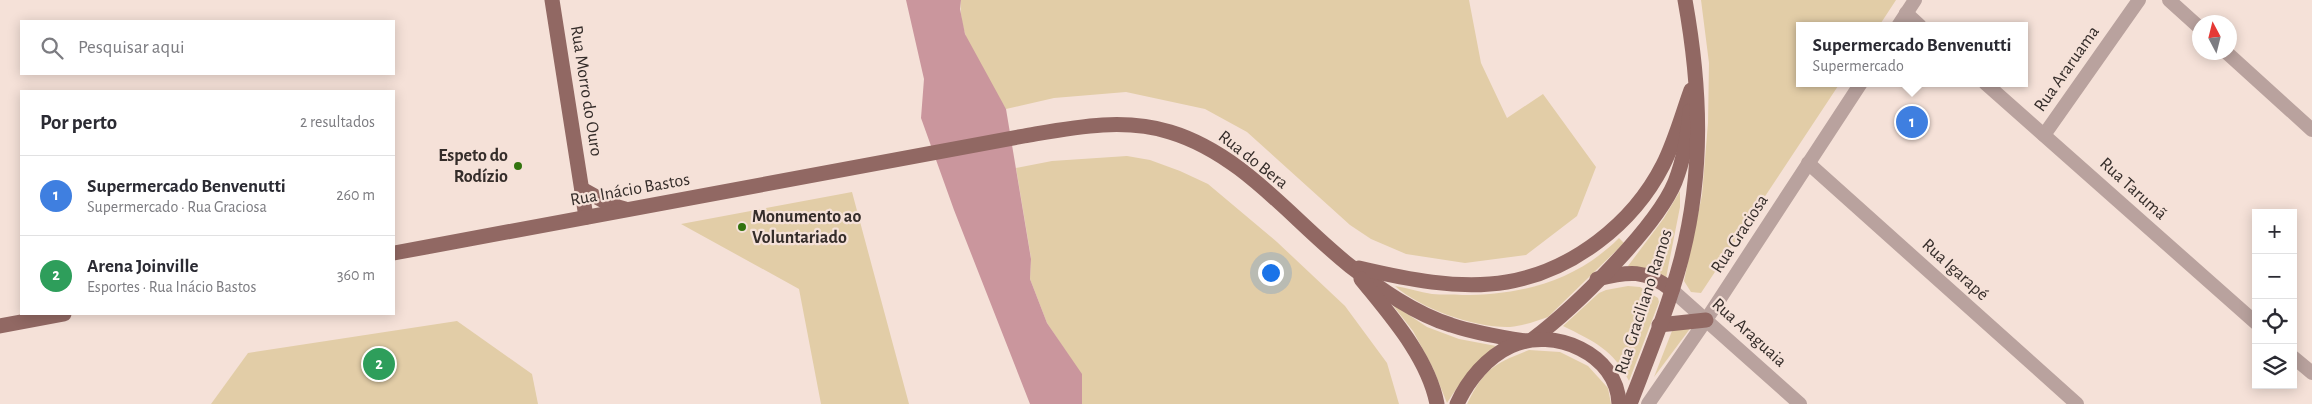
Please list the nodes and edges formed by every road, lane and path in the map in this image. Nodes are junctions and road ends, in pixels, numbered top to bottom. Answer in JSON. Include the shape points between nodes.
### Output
{"nodes":[{"id":1,"x":552,"y":0,"type":"edge"},
{"id":2,"x":1685,"y":0,"type":"edge"},
{"id":3,"x":1915,"y":0,"type":"edge"},
{"id":4,"x":2139,"y":0,"type":"edge"},
{"id":5,"x":2169,"y":0,"type":"edge"},
{"id":6,"x":1906,"y":13,"type":"junction"},
{"id":7,"x":2192,"y":21,"type":"edge"},
{"id":8,"x":1900,"y":22,"type":"edge"},
{"id":9,"x":1916,"y":22,"type":"edge"},
{"id":10,"x":2235,"y":60,"type":"edge"},
{"id":11,"x":1694,"y":61,"type":"junction"},
{"id":12,"x":1858,"y":87,"type":"edge"},
{"id":13,"x":1990,"y":87,"type":"edge"},
{"id":14,"x":1691,"y":90,"type":"junction"},
{"id":15,"x":2312,"y":130,"type":"edge"},
{"id":16,"x":2044,"y":135,"type":"junction"},
{"id":17,"x":1808,"y":163,"type":"junction"},
{"id":18,"x":872,"y":164,"type":"joint"},
{"id":19,"x":582,"y":189,"type":"junction"},
{"id":20,"x":627,"y":210,"type":"junction"},
{"id":21,"x":586,"y":217,"type":"junction"},
{"id":22,"x":561,"y":222,"type":"junction"},
{"id":23,"x":395,"y":253,"type":"edge"},
{"id":24,"x":1350,"y":266,"type":"junction"},
{"id":25,"x":1598,"y":279,"type":"junction"},
{"id":26,"x":1672,"y":290,"type":"junction"},
{"id":27,"x":56,"y":315,"type":"edge"},
{"id":28,"x":2252,"y":319,"type":"edge"},
{"id":29,"x":1706,"y":320,"type":"junction"},
{"id":30,"x":1659,"y":325,"type":"junction"},
{"id":31,"x":0,"y":326,"type":"edge"},
{"id":32,"x":1529,"y":340,"type":"junction"},
{"id":33,"x":2297,"y":360,"type":"edge"},
{"id":34,"x":2312,"y":373,"type":"edge"},
{"id":35,"x":1436,"y":404,"type":"edge"},
{"id":36,"x":1457,"y":404,"type":"edge"},
{"id":37,"x":1619,"y":404,"type":"edge"},
{"id":38,"x":1630,"y":404,"type":"edge"},
{"id":39,"x":1648,"y":404,"type":"edge"},
{"id":40,"x":1800,"y":404,"type":"edge"},
{"id":41,"x":2077,"y":404,"type":"edge"}],
"edges":[{"from":1,"to":19,"type":"main road","name":"Rua Morro do Ouro"},
{"from":2,"to":11,"type":"main road","name":"Rua Graciliano Ramos"},
{"from":3,"to":6,"type":"street"},
{"from":4,"to":16,"type":"street","name":"Rua Araruama"},
{"from":5,"to":7,"type":"street"},
{"from":6,"to":8,"type":"street"},
{"from":6,"to":9,"type":"street"},
{"from":10,"to":15,"type":"street"},
{"from":11,"to":14,"type":"main road","name":"Rua Graciliano Ramos"},
{"from":11,"to":26,"type":"main road","name":"Rua Graciliano Ramos","via":[[1699,114],[1697,167],[1687,234]]},
{"from":12,"to":17,"type":"street","name":"Rua Graciosa"},
{"from":13,"to":16,"type":"street","name":"Rua Tarumã"},
{"from":14,"to":24,"type":"main road","via":[[1675,137],[1644,195],[1598,242],[1576,256],[1528,277],[1480,284],[1398,277]]},
{"from":14,"to":25,"type":"main road","name":"Rua Graciliano Ramos","via":[[1684,156],[1674,183],[1658,211]]},
{"from":16,"to":28,"type":"street","name":"Rua Tarumã"},
{"from":17,"to":29,"type":"street","name":"Rua Graciosa"},
{"from":17,"to":41,"type":"street","name":"Rua Igarapé"},
{"from":18,"to":20,"type":"main road","name":"Rua Inácio Bastos"},
{"from":18,"to":24,"type":"main road","name":"Rua do Bera","via":[[1081,127],[1119,125],[1168,131],[1200,143],[1234,165]]},
{"from":19,"to":20,"type":"main road"},
{"from":19,"to":21,"type":"main road","name":"Rua Morro do Ouro"},
{"from":19,"to":22,"type":"main road","via":[[576,205]]},
{"from":20,"to":21,"type":"main road","name":"Rua Inácio Bastos"},
{"from":21,"to":22,"type":"main road","name":"Rua Inácio Bastos"},
{"from":22,"to":23,"type":"main road","name":"Rua Inácio Bastos"},
{"from":24,"to":32,"type":"main road","name":"Rua do Bera","via":[[1429,317],[1469,330]]},
{"from":24,"to":35,"type":"main road","name":"Rua do Bera","via":[[1403,333],[1428,378]]},
{"from":25,"to":26,"type":"main road","via":[[1627,272],[1638,273],[1649,275]]},
{"from":25,"to":32,"type":"main road","name":"Rua Graciliano Ramos","via":[[1555,322]]},
{"from":26,"to":29,"type":"street","name":"Rua Araguaia"},
{"from":26,"to":30,"type":"main road","name":"Rua Graciliano Ramos"},
{"from":27,"to":31,"type":"main road"},
{"from":29,"to":30,"type":"main road"},
{"from":29,"to":39,"type":"street","name":"Rua Graciosa"},
{"from":29,"to":40,"type":"street","name":"Rua Araguaia"},
{"from":30,"to":38,"type":"main road","name":"Rua Graciliano Ramos"},
{"from":32,"to":36,"type":"main road","name":"Rua Graciliano Ramos","via":[[1497,354],[1472,380]]},
{"from":32,"to":37,"type":"main road","name":"Rua do Bera","via":[[1568,344],[1586,351],[1613,378]]},
{"from":33,"to":34,"type":"street"}]}
